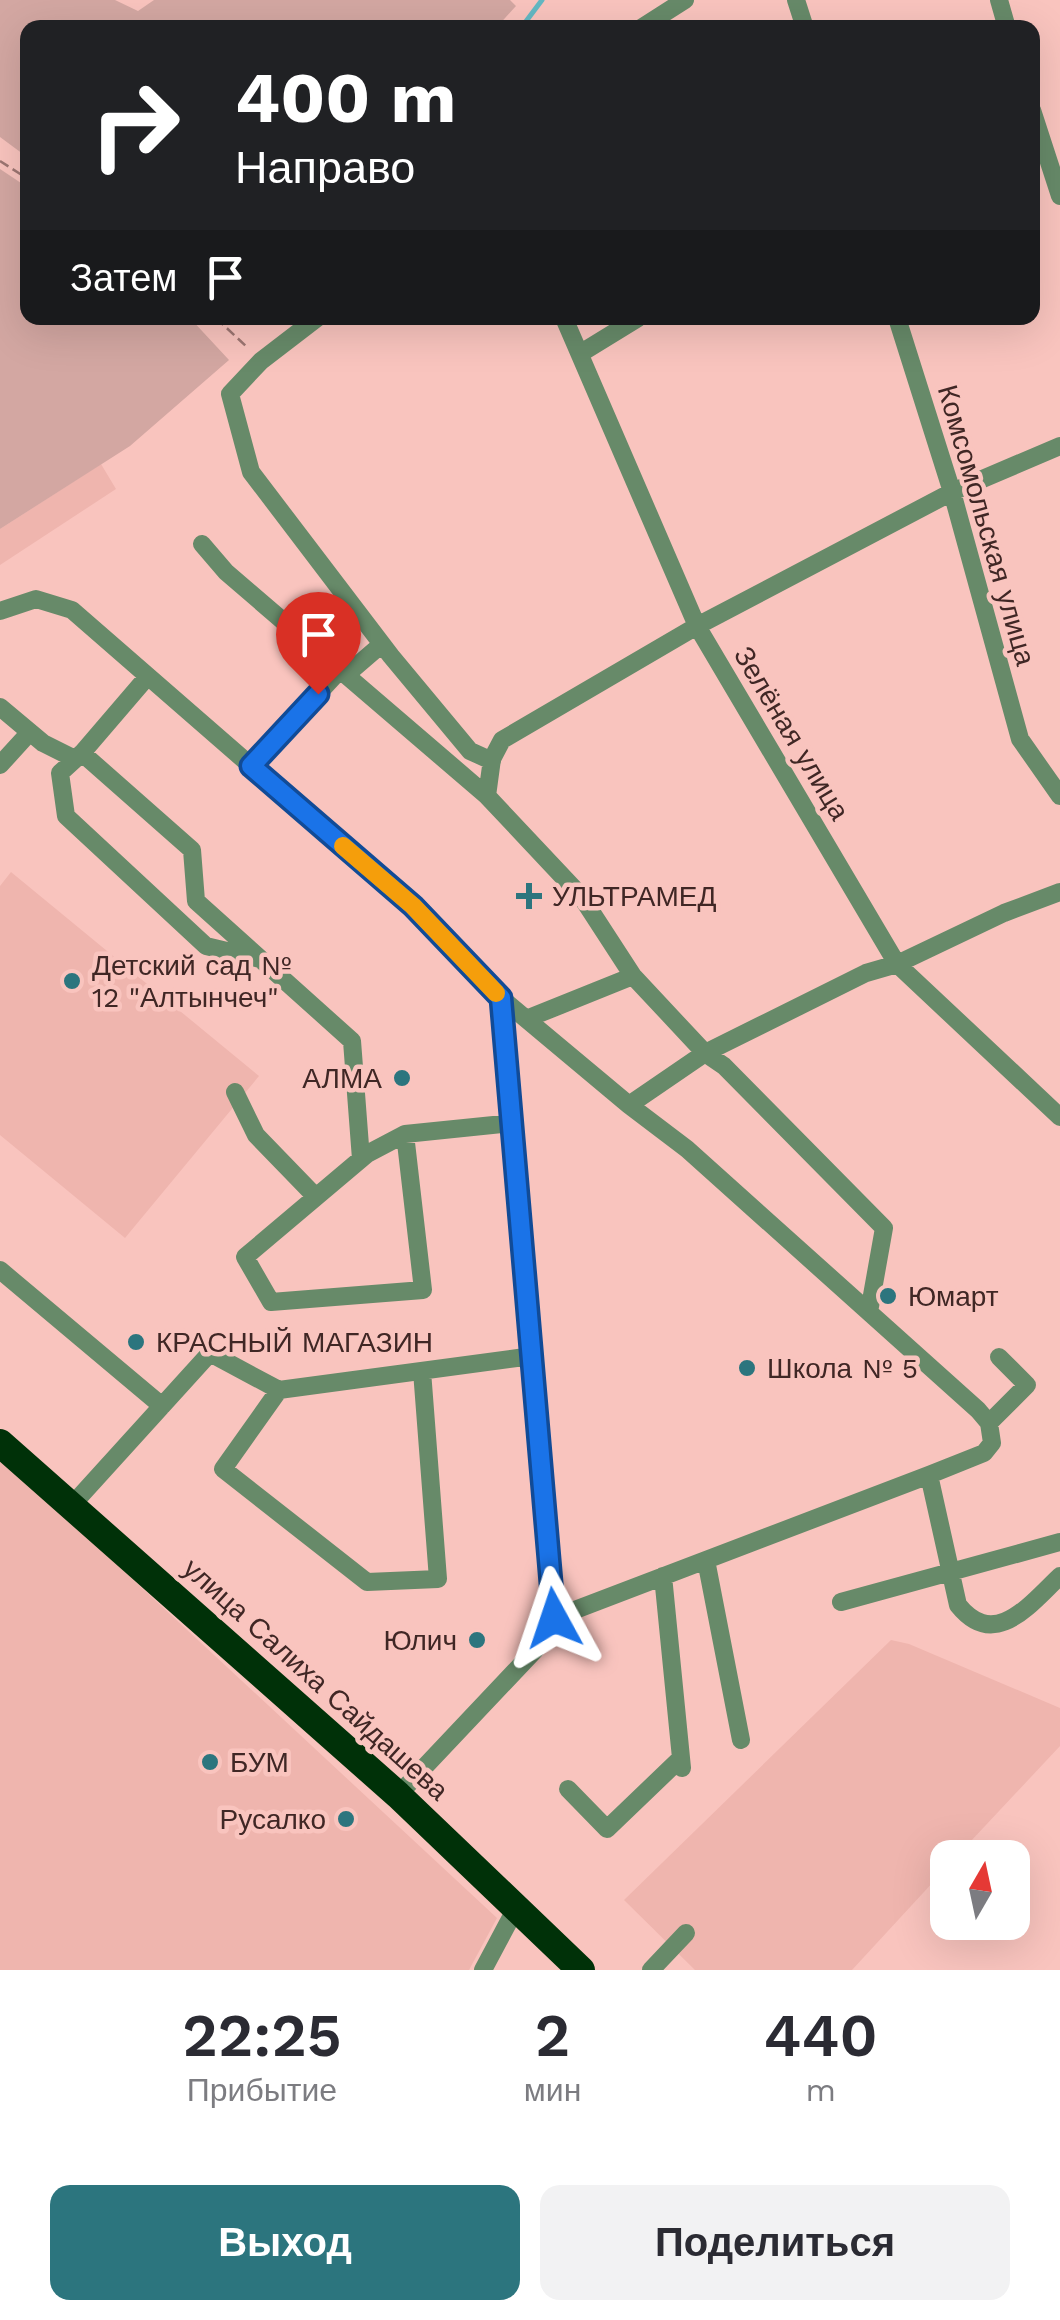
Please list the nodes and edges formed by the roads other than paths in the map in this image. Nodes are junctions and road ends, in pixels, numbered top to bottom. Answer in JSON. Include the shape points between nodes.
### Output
{"nodes":[{"id":1,"x":685,"y":0,"type":"edge"},
{"id":2,"x":654,"y":20,"type":"edge"},
{"id":3,"x":1040,"y":135,"type":"edge"},
{"id":4,"x":1060,"y":196,"type":"edge"},
{"id":5,"x":308,"y":325,"type":"edge"},
{"id":6,"x":567,"y":325,"type":"edge"},
{"id":7,"x":627,"y":325,"type":"edge"},
{"id":8,"x":899,"y":325,"type":"edge"},
{"id":9,"x":581,"y":353,"type":"junction"},
{"id":10,"x":1060,"y":446,"type":"edge"},
{"id":11,"x":952,"y":492,"type":"junction"},
{"id":12,"x":202,"y":544,"type":"dead end"},
{"id":13,"x":0,"y":611,"type":"edge"},
{"id":14,"x":696,"y":626,"type":"junction"},
{"id":15,"x":382,"y":644,"type":"junction"},
{"id":16,"x":343,"y":672,"type":"junction"},
{"id":17,"x":148,"y":676,"type":"junction"},
{"id":18,"x":0,"y":706,"type":"edge"},
{"id":19,"x":30,"y":732,"type":"junction"},
{"id":20,"x":79,"y":756,"type":"junction"},
{"id":21,"x":492,"y":762,"type":"junction"},
{"id":22,"x":0,"y":766,"type":"edge"},
{"id":23,"x":251,"y":766,"type":"junction"},
{"id":24,"x":487,"y":796,"type":"junction"},
{"id":25,"x":1060,"y":796,"type":"edge"},
{"id":26,"x":1060,"y":892,"type":"edge"},
{"id":27,"x":262,"y":960,"type":"junction"},
{"id":28,"x":897,"y":964,"type":"junction"},
{"id":29,"x":633,"y":976,"type":"junction"},
{"id":30,"x":501,"y":998,"type":"junction"},
{"id":31,"x":526,"y":1019,"type":"junction"},
{"id":32,"x":705,"y":1054,"type":"junction"},
{"id":33,"x":235,"y":1092,"type":"dead end"},
{"id":34,"x":629,"y":1105,"type":"junction"},
{"id":35,"x":1060,"y":1118,"type":"edge"},
{"id":36,"x":512,"y":1123,"type":"junction"},
{"id":37,"x":406,"y":1134,"type":"junction"},
{"id":38,"x":360,"y":1159,"type":"junction"},
{"id":39,"x":316,"y":1197,"type":"junction"},
{"id":40,"x":0,"y":1270,"type":"edge"},
{"id":41,"x":869,"y":1312,"type":"junction"},
{"id":42,"x":532,"y":1356,"type":"junction"},
{"id":43,"x":1000,"y":1357,"type":"dead end"},
{"id":44,"x":422,"y":1371,"type":"junction"},
{"id":45,"x":279,"y":1390,"type":"junction"},
{"id":46,"x":162,"y":1406,"type":"junction"},
{"id":47,"x":989,"y":1423,"type":"junction"},
{"id":48,"x":0,"y":1442,"type":"edge"},
{"id":49,"x":929,"y":1475,"type":"junction"},
{"id":50,"x":73,"y":1504,"type":"junction"},
{"id":51,"x":1060,"y":1542,"type":"edge"},
{"id":52,"x":706,"y":1560,"type":"junction"},
{"id":53,"x":951,"y":1572,"type":"junction"},
{"id":54,"x":663,"y":1576,"type":"junction"},
{"id":55,"x":1060,"y":1576,"type":"edge"},
{"id":56,"x":841,"y":1602,"type":"dead end"},
{"id":57,"x":554,"y":1618,"type":"junction"},
{"id":58,"x":741,"y":1740,"type":"dead end"},
{"id":59,"x":568,"y":1788,"type":"dead end"},
{"id":60,"x":398,"y":1796,"type":"junction"},
{"id":61,"x":516,"y":1908,"type":"junction"},
{"id":62,"x":686,"y":1933,"type":"dead end"},
{"id":63,"x":483,"y":1970,"type":"edge"},
{"id":64,"x":581,"y":1970,"type":"edge"},
{"id":65,"x":650,"y":1970,"type":"edge"}],
"edges":[{"from":1,"to":2,"type":"street"},
{"from":3,"to":4,"type":"street"},
{"from":5,"to":15,"type":"street","via":[[230,394],[251,472]]},
{"from":6,"to":9,"type":"street","name":"Зелёная улица"},
{"from":7,"to":9,"type":"street"},
{"from":8,"to":11,"type":"street","name":"Комсомольская улица"},
{"from":9,"to":14,"type":"street","name":"Зелёная улица"},
{"from":10,"to":11,"type":"street"},
{"from":11,"to":14,"type":"street"},
{"from":11,"to":25,"type":"street","name":"Комсомольская улица","via":[[1020,739]]},
{"from":12,"to":16,"type":"street"},
{"from":13,"to":17,"type":"street","via":[[36,599],[72,610]]},
{"from":14,"to":21,"type":"street","via":[[502,740]]},
{"from":14,"to":28,"type":"street","name":"Зелёная улица"},
{"from":15,"to":16,"type":"street"},
{"from":15,"to":21,"type":"street","via":[[470,751]]},
{"from":16,"to":23,"type":"street"},
{"from":16,"to":24,"type":"street"},
{"from":17,"to":20,"type":"street"},
{"from":17,"to":23,"type":"street"},
{"from":18,"to":19,"type":"street"},
{"from":19,"to":20,"type":"street"},
{"from":19,"to":22,"type":"street"},
{"from":20,"to":27,"type":"street","via":[[192,850],[196,901]]},
{"from":20,"to":27,"type":"street","via":[[60,773],[66,816],[206,946]]},
{"from":21,"to":24,"type":"street"},
{"from":23,"to":30,"type":"street","via":[[413,906]]},
{"from":24,"to":29,"type":"street","via":[[581,896]]},
{"from":26,"to":28,"type":"street"},
{"from":27,"to":38,"type":"street","via":[[352,1041]]},
{"from":28,"to":32,"type":"street","via":[[866,973]]},
{"from":28,"to":35,"type":"street","name":"Зелёная улица"},
{"from":29,"to":31,"type":"street"},
{"from":29,"to":32,"type":"street"},
{"from":30,"to":31,"type":"street"},
{"from":30,"to":36,"type":"street"},
{"from":31,"to":34,"type":"street"},
{"from":32,"to":34,"type":"street"},
{"from":32,"to":41,"type":"street","via":[[884,1228]]},
{"from":33,"to":39,"type":"street","via":[[256,1135]]},
{"from":34,"to":41,"type":"street"},
{"from":36,"to":37,"type":"street"},
{"from":36,"to":42,"type":"street"},
{"from":37,"to":38,"type":"street"},
{"from":37,"to":39,"type":"street","via":[[423,1290],[271,1302],[245,1257]]},
{"from":38,"to":39,"type":"street"},
{"from":40,"to":46,"type":"street"},
{"from":41,"to":47,"type":"street"},
{"from":42,"to":44,"type":"street"},
{"from":42,"to":57,"type":"street"},
{"from":43,"to":47,"type":"street","via":[[1027,1384]]},
{"from":44,"to":45,"type":"street"},
{"from":44,"to":45,"type":"street","via":[[438,1579],[367,1582],[223,1469]]},
{"from":45,"to":46,"type":"street","via":[[210,1353]]},
{"from":46,"to":50,"type":"street"},
{"from":47,"to":49,"type":"street","via":[[992,1443],[984,1453]]},
{"from":48,"to":50,"type":"highway","name":"улица Салиха Сайдашева"},
{"from":49,"to":52,"type":"street"},
{"from":49,"to":53,"type":"street"},
{"from":50,"to":60,"type":"highway","name":"улица Салиха Сайдашева"},
{"from":51,"to":53,"type":"street"},
{"from":52,"to":54,"type":"street"},
{"from":52,"to":58,"type":"street"},
{"from":53,"to":55,"type":"street","via":[[958,1605],[986,1625],[1017,1616]]},
{"from":53,"to":56,"type":"street"},
{"from":54,"to":57,"type":"street"},
{"from":54,"to":59,"type":"street","via":[[682,1763],[607,1828]]},
{"from":57,"to":60,"type":"street","via":[[536,1650]]},
{"from":60,"to":61,"type":"highway","name":"улица Салиха Сайдашева"},
{"from":61,"to":63,"type":"street"},
{"from":61,"to":64,"type":"highway","name":"улица Салиха Сайдашева"},
{"from":62,"to":65,"type":"street"}]}
